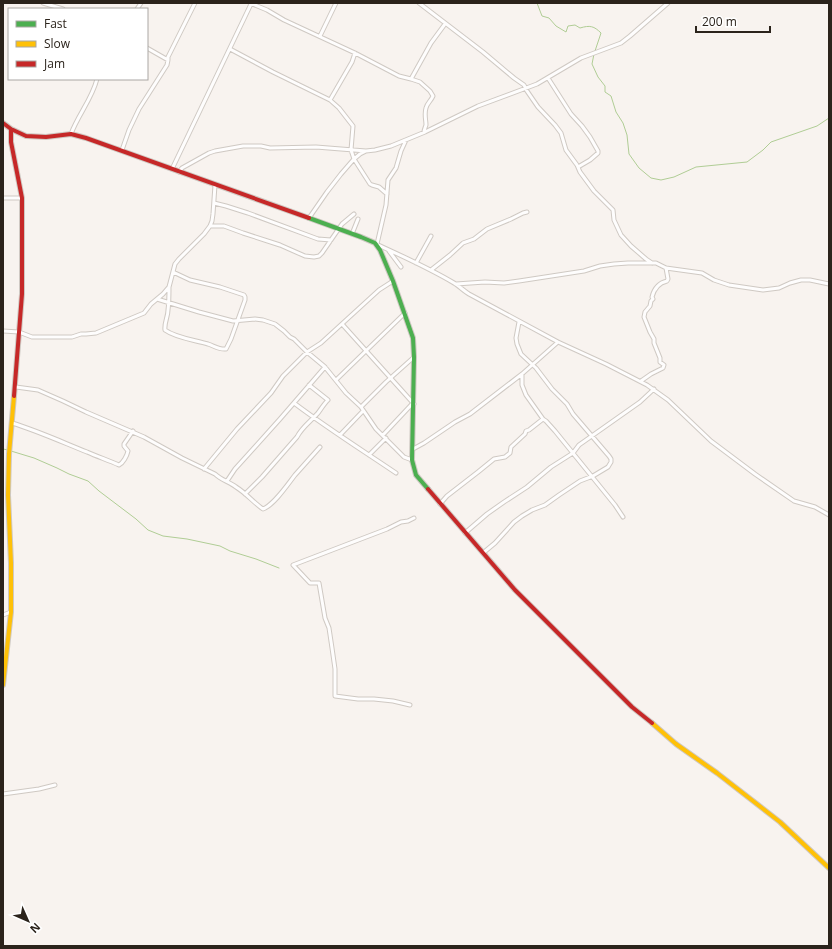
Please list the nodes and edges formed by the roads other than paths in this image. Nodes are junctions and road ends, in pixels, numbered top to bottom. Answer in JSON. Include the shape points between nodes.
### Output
{"nodes":[{"id":1,"x":43,"y":3,"type":"edge"},
{"id":2,"x":195,"y":3,"type":"edge"},
{"id":3,"x":250,"y":3,"type":"edge"},
{"id":4,"x":336,"y":3,"type":"edge"},
{"id":5,"x":419,"y":3,"type":"edge"},
{"id":6,"x":668,"y":3,"type":"edge"},
{"id":7,"x":60,"y":8,"type":"edge"},
{"id":8,"x":445,"y":24,"type":"junction"},
{"id":9,"x":320,"y":36,"type":"junction"},
{"id":10,"x":148,"y":49,"type":"edge"},
{"id":11,"x":230,"y":49,"type":"junction"},
{"id":12,"x":354,"y":53,"type":"junction"},
{"id":13,"x":168,"y":60,"type":"junction"},
{"id":14,"x":548,"y":78,"type":"junction"},
{"id":15,"x":411,"y":79,"type":"junction"},
{"id":16,"x":97,"y":80,"type":"edge"},
{"id":17,"x":525,"y":88,"type":"junction"},
{"id":18,"x":330,"y":100,"type":"junction"},
{"id":19,"x":3,"y":123,"type":"edge"},
{"id":20,"x":11,"y":129,"type":"junction"},
{"id":21,"x":424,"y":132,"type":"junction"},
{"id":22,"x":71,"y":134,"type":"junction"},
{"id":23,"x":406,"y":140,"type":"junction"},
{"id":24,"x":122,"y":150,"type":"junction"},
{"id":25,"x":351,"y":150,"type":"junction"},
{"id":26,"x":366,"y":151,"type":"junction"},
{"id":27,"x":354,"y":159,"type":"junction"},
{"id":28,"x":578,"y":167,"type":"junction"},
{"id":29,"x":172,"y":169,"type":"junction"},
{"id":30,"x":179,"y":172,"type":"junction"},
{"id":31,"x":215,"y":185,"type":"junction"},
{"id":32,"x":387,"y":194,"type":"junction"},
{"id":33,"x":3,"y":198,"type":"edge"},
{"id":34,"x":22,"y":198,"type":"junction"},
{"id":35,"x":214,"y":203,"type":"junction"},
{"id":36,"x":527,"y":212,"type":"dead end"},
{"id":37,"x":354,"y":214,"type":"dead end"},
{"id":38,"x":309,"y":218,"type":"junction"},
{"id":39,"x":358,"y":219,"type":"dead end"},
{"id":40,"x":210,"y":226,"type":"junction"},
{"id":41,"x":338,"y":229,"type":"junction"},
{"id":42,"x":352,"y":234,"type":"junction"},
{"id":43,"x":430,"y":236,"type":"dead end"},
{"id":44,"x":331,"y":240,"type":"junction"},
{"id":45,"x":376,"y":244,"type":"junction"},
{"id":46,"x":388,"y":249,"type":"junction"},
{"id":47,"x":416,"y":263,"type":"junction"},
{"id":48,"x":652,"y":263,"type":"junction"},
{"id":49,"x":401,"y":267,"type":"dead end"},
{"id":50,"x":666,"y":268,"type":"junction"},
{"id":51,"x":431,"y":270,"type":"junction"},
{"id":52,"x":172,"y":272,"type":"junction"},
{"id":53,"x":393,"y":281,"type":"junction"},
{"id":54,"x":456,"y":284,"type":"junction"},
{"id":55,"x":829,"y":284,"type":"edge"},
{"id":56,"x":169,"y":287,"type":"junction"},
{"id":57,"x":157,"y":299,"type":"junction"},
{"id":58,"x":169,"y":303,"type":"junction"},
{"id":59,"x":405,"y":313,"type":"junction"},
{"id":60,"x":238,"y":320,"type":"junction"},
{"id":61,"x":519,"y":322,"type":"junction"},
{"id":62,"x":342,"y":324,"type":"junction"},
{"id":63,"x":3,"y":331,"type":"edge"},
{"id":64,"x":19,"y":332,"type":"junction"},
{"id":65,"x":558,"y":342,"type":"junction"},
{"id":66,"x":366,"y":351,"type":"junction"},
{"id":67,"x":307,"y":352,"type":"junction"},
{"id":68,"x":414,"y":357,"type":"junction"},
{"id":69,"x":533,"y":366,"type":"junction"},
{"id":70,"x":325,"y":367,"type":"junction"},
{"id":71,"x":522,"y":374,"type":"junction"},
{"id":72,"x":390,"y":378,"type":"junction"},
{"id":73,"x":336,"y":380,"type":"junction"},
{"id":74,"x":641,"y":382,"type":"junction"},
{"id":75,"x":309,"y":385,"type":"junction"},
{"id":76,"x":16,"y":387,"type":"junction"},
{"id":77,"x":654,"y":389,"type":"junction"},
{"id":78,"x":294,"y":403,"type":"junction"},
{"id":79,"x":413,"y":404,"type":"junction"},
{"id":80,"x":361,"y":407,"type":"junction"},
{"id":81,"x":363,"y":411,"type":"junction"},
{"id":82,"x":313,"y":418,"type":"junction"},
{"id":83,"x":543,"y":419,"type":"junction"},
{"id":84,"x":12,"y":423,"type":"junction"},
{"id":85,"x":133,"y":431,"type":"junction"},
{"id":86,"x":340,"y":435,"type":"junction"},
{"id":87,"x":383,"y":435,"type":"junction"},
{"id":88,"x":592,"y":436,"type":"junction"},
{"id":89,"x":386,"y":438,"type":"junction"},
{"id":90,"x":320,"y":447,"type":"dead end"},
{"id":91,"x":413,"y":449,"type":"junction"},
{"id":92,"x":572,"y":453,"type":"junction"},
{"id":93,"x":370,"y":455,"type":"junction"},
{"id":94,"x":412,"y":460,"type":"junction"},
{"id":95,"x":204,"y":469,"type":"junction"},
{"id":96,"x":396,"y":473,"type":"dead end"},
{"id":97,"x":3,"y":474,"type":"edge"},
{"id":98,"x":9,"y":474,"type":"junction"},
{"id":99,"x":592,"y":476,"type":"junction"},
{"id":100,"x":227,"y":481,"type":"junction"},
{"id":101,"x":245,"y":494,"type":"junction"},
{"id":102,"x":440,"y":504,"type":"junction"},
{"id":103,"x":829,"y":515,"type":"edge"},
{"id":104,"x":623,"y":517,"type":"dead end"},
{"id":105,"x":414,"y":518,"type":"dead end"},
{"id":106,"x":465,"y":533,"type":"junction"},
{"id":107,"x":482,"y":553,"type":"junction"},
{"id":108,"x":10,"y":612,"type":"junction"},
{"id":109,"x":3,"y":614,"type":"edge"},
{"id":110,"x":3,"y":685,"type":"edge"},
{"id":111,"x":410,"y":704,"type":"dead end"},
{"id":112,"x":55,"y":785,"type":"dead end"},
{"id":113,"x":3,"y":794,"type":"edge"},
{"id":114,"x":829,"y":868,"type":"edge"}],
"edges":[{"from":1,"to":7,"type":"street"},
{"from":2,"to":13,"type":"street"},
{"from":3,"to":9,"type":"street"},
{"from":3,"to":11,"type":"street"},
{"from":4,"to":9,"type":"street"},
{"from":5,"to":8,"type":"street"},
{"from":6,"to":14,"type":"street","via":[[624,41],[581,58]]},
{"from":8,"to":15,"type":"street"},
{"from":8,"to":17,"type":"street"},
{"from":9,"to":12,"type":"street"},
{"from":10,"to":13,"type":"street"},
{"from":11,"to":18,"type":"street"},
{"from":11,"to":29,"type":"street"},
{"from":12,"to":15,"type":"street","via":[[399,76]]},
{"from":12,"to":18,"type":"street","via":[[352,62]]},
{"from":13,"to":24,"type":"street","via":[[165,70],[139,109]]},
{"from":14,"to":17,"type":"street"},
{"from":14,"to":28,"type":"street","via":[[598,151],[590,160]]},
{"from":15,"to":21,"type":"street","via":[[422,84],[432,94],[426,108]]},
{"from":16,"to":22,"type":"street"},
{"from":17,"to":21,"type":"street","via":[[478,106]]},
{"from":17,"to":28,"type":"street","via":[[555,125],[566,150]]},
{"from":18,"to":25,"type":"street","via":[[353,126]]},
{"from":19,"to":20,"type":"street"},
{"from":20,"to":22,"type":"street","via":[[26,136],[37,137]]},
{"from":20,"to":34,"type":"street","via":[[11,142]]},
{"from":21,"to":23,"type":"street"},
{"from":22,"to":24,"type":"street"},
{"from":23,"to":26,"type":"street","via":[[382,149]]},
{"from":23,"to":32,"type":"street","via":[[396,168],[388,180]]},
{"from":24,"to":29,"type":"street"},
{"from":25,"to":26,"type":"street"},
{"from":25,"to":27,"type":"street"},
{"from":25,"to":30,"type":"street","via":[[260,146],[225,148],[209,153]]},
{"from":26,"to":27,"type":"street"},
{"from":27,"to":32,"type":"street","via":[[370,184]]},
{"from":27,"to":38,"type":"street","via":[[326,192]]},
{"from":28,"to":48,"type":"street","via":[[594,191],[613,210],[614,220],[621,235]]},
{"from":29,"to":30,"type":"street"},
{"from":30,"to":31,"type":"street"},
{"from":31,"to":35,"type":"street"},
{"from":31,"to":38,"type":"street"},
{"from":32,"to":45,"type":"street"},
{"from":33,"to":34,"type":"street"},
{"from":34,"to":64,"type":"street","via":[[22,294]]},
{"from":35,"to":40,"type":"street"},
{"from":35,"to":44,"type":"street","via":[[248,212],[318,239]]},
{"from":36,"to":51,"type":"street","via":[[487,229],[474,239],[463,243]]},
{"from":37,"to":41,"type":"street"},
{"from":38,"to":41,"type":"street"},
{"from":39,"to":42,"type":"street"},
{"from":40,"to":44,"type":"street","via":[[224,226],[305,256],[318,256]]},
{"from":40,"to":52,"type":"street","via":[[179,259]]},
{"from":41,"to":42,"type":"street"},
{"from":41,"to":44,"type":"street"},
{"from":42,"to":45,"type":"street"},
{"from":43,"to":47,"type":"street"},
{"from":45,"to":46,"type":"street"},
{"from":45,"to":53,"type":"street"},
{"from":46,"to":47,"type":"street"},
{"from":46,"to":49,"type":"street"},
{"from":47,"to":51,"type":"street"},
{"from":48,"to":50,"type":"street"},
{"from":48,"to":54,"type":"street","via":[[614,264],[504,283]]},
{"from":50,"to":55,"type":"street","via":[[702,273],[729,285],[763,290],[779,288],[801,280]]},
{"from":50,"to":74,"type":"street","via":[[668,279],[654,289],[653,299],[644,317],[654,338],[660,362],[664,365]]},
{"from":51,"to":54,"type":"street"},
{"from":52,"to":56,"type":"street"},
{"from":52,"to":60,"type":"street","via":[[190,280],[244,295],[245,300]]},
{"from":53,"to":59,"type":"street"},
{"from":53,"to":62,"type":"street","via":[[379,290]]},
{"from":54,"to":61,"type":"street"},
{"from":56,"to":57,"type":"street"},
{"from":56,"to":58,"type":"street"},
{"from":57,"to":58,"type":"street"},
{"from":57,"to":64,"type":"street","via":[[144,313],[96,333],[32,337]]},
{"from":58,"to":60,"type":"street"},
{"from":58,"to":60,"type":"street","via":[[166,331],[225,350]]},
{"from":59,"to":66,"type":"street"},
{"from":59,"to":68,"type":"street","via":[[413,338]]},
{"from":60,"to":67,"type":"street","via":[[269,321]]},
{"from":61,"to":65,"type":"street"},
{"from":61,"to":69,"type":"street","via":[[516,344],[521,354]]},
{"from":62,"to":66,"type":"street"},
{"from":62,"to":67,"type":"street"},
{"from":63,"to":64,"type":"street"},
{"from":64,"to":76,"type":"street"},
{"from":65,"to":69,"type":"street"},
{"from":65,"to":74,"type":"street"},
{"from":66,"to":72,"type":"street"},
{"from":66,"to":73,"type":"street"},
{"from":67,"to":70,"type":"street"},
{"from":67,"to":95,"type":"street","via":[[283,376]]},
{"from":68,"to":72,"type":"street"},
{"from":68,"to":79,"type":"street"},
{"from":69,"to":71,"type":"street"},
{"from":69,"to":88,"type":"street"},
{"from":70,"to":73,"type":"street"},
{"from":70,"to":75,"type":"street"},
{"from":71,"to":83,"type":"street","via":[[522,385],[526,395]]},
{"from":71,"to":91,"type":"street","via":[[470,414]]},
{"from":72,"to":79,"type":"street"},
{"from":72,"to":80,"type":"street"},
{"from":73,"to":80,"type":"street"},
{"from":74,"to":77,"type":"street"},
{"from":75,"to":78,"type":"street"},
{"from":75,"to":82,"type":"street","via":[[328,400]]},
{"from":76,"to":84,"type":"street"},
{"from":76,"to":85,"type":"street","via":[[38,390]]},
{"from":77,"to":88,"type":"street"},
{"from":77,"to":103,"type":"street","via":[[711,441],[755,474],[794,501],[815,507]]},
{"from":78,"to":82,"type":"street"},
{"from":78,"to":100,"type":"street"},
{"from":79,"to":87,"type":"street"},
{"from":79,"to":91,"type":"street"},
{"from":80,"to":81,"type":"street"},
{"from":81,"to":86,"type":"street"},
{"from":81,"to":87,"type":"street"},
{"from":82,"to":86,"type":"street"},
{"from":82,"to":101,"type":"street"},
{"from":83,"to":92,"type":"street"},
{"from":83,"to":102,"type":"street","via":[[526,430],[511,447],[510,453],[505,457],[494,458]]},
{"from":84,"to":85,"type":"street","via":[[119,465],[127,455],[128,451],[124,444]]},
{"from":84,"to":98,"type":"street"},
{"from":85,"to":95,"type":"street"},
{"from":86,"to":93,"type":"street"},
{"from":87,"to":89,"type":"street"},
{"from":88,"to":92,"type":"street","via":[[578,445]]},
{"from":88,"to":99,"type":"street","via":[[612,462]]},
{"from":89,"to":93,"type":"street"},
{"from":89,"to":94,"type":"street","via":[[404,457]]},
{"from":90,"to":101,"type":"street","via":[[269,506],[262,508]]},
{"from":91,"to":94,"type":"street"},
{"from":92,"to":99,"type":"street"},
{"from":92,"to":106,"type":"street","via":[[487,514]]},
{"from":93,"to":96,"type":"street"},
{"from":94,"to":102,"type":"street","via":[[416,475]]},
{"from":95,"to":100,"type":"street"},
{"from":97,"to":98,"type":"street"},
{"from":98,"to":108,"type":"street","via":[[6,505],[11,563]]},
{"from":99,"to":104,"type":"street"},
{"from":99,"to":107,"type":"street","via":[[514,522]]},
{"from":100,"to":101,"type":"street"},
{"from":102,"to":106,"type":"street"},
{"from":105,"to":111,"type":"street","via":[[293,565],[310,583],[319,583],[335,668],[335,696]]},
{"from":106,"to":107,"type":"street"},
{"from":107,"to":114,"type":"street","via":[[515,590],[632,707],[676,744],[780,822]]},
{"from":108,"to":109,"type":"street"},
{"from":108,"to":110,"type":"street"},
{"from":112,"to":113,"type":"street"}]}
